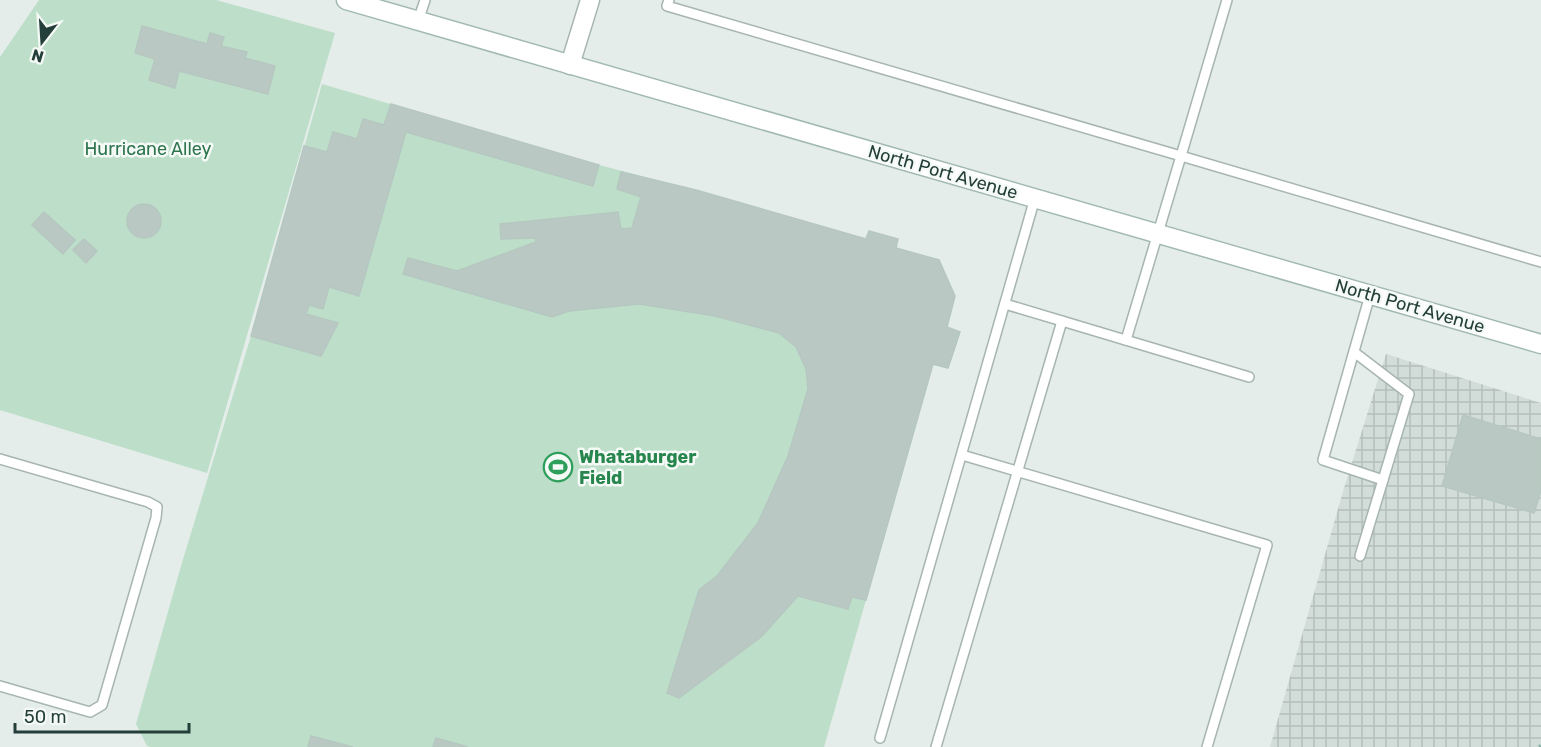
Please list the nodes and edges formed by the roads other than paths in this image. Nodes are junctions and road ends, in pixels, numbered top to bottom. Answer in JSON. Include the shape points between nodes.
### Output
{"nodes":[{"id":1,"x":345,"y":0,"type":"edge"},
{"id":2,"x":425,"y":0,"type":"edge"},
{"id":3,"x":590,"y":0,"type":"edge"},
{"id":4,"x":669,"y":0,"type":"edge"},
{"id":5,"x":1227,"y":0,"type":"edge"},
{"id":6,"x":418,"y":21,"type":"junction"},
{"id":7,"x":570,"y":65,"type":"junction"},
{"id":8,"x":1181,"y":156,"type":"junction"},
{"id":9,"x":1035,"y":198,"type":"junction"},
{"id":10,"x":1158,"y":234,"type":"junction"},
{"id":11,"x":1541,"y":262,"type":"edge"},
{"id":12,"x":1370,"y":295,"type":"junction"},
{"id":13,"x":1005,"y":304,"type":"junction"},
{"id":14,"x":1062,"y":321,"type":"junction"},
{"id":15,"x":1126,"y":340,"type":"junction"},
{"id":16,"x":1541,"y":344,"type":"edge"},
{"id":17,"x":1354,"y":352,"type":"junction"},
{"id":18,"x":1249,"y":377,"type":"dead end"},
{"id":19,"x":962,"y":454,"type":"junction"},
{"id":20,"x":0,"y":459,"type":"edge"},
{"id":21,"x":1018,"y":471,"type":"junction"},
{"id":22,"x":1383,"y":480,"type":"junction"},
{"id":23,"x":1360,"y":556,"type":"dead end"},
{"id":24,"x":0,"y":686,"type":"edge"},
{"id":25,"x":880,"y":738,"type":"dead end"},
{"id":26,"x":936,"y":747,"type":"edge"},
{"id":27,"x":1207,"y":747,"type":"edge"}],
"edges":[{"from":1,"to":6,"type":"main road","name":"North Port Avenue"},
{"from":2,"to":6,"type":"lane"},
{"from":3,"to":7,"type":"main road"},
{"from":4,"to":8,"type":"lane","via":[[667,6]]},
{"from":5,"to":8,"type":"lane"},
{"from":6,"to":7,"type":"main road","name":"North Port Avenue"},
{"from":7,"to":9,"type":"main road","name":"North Port Avenue"},
{"from":8,"to":10,"type":"lane"},
{"from":8,"to":11,"type":"lane"},
{"from":9,"to":10,"type":"main road","name":"North Port Avenue"},
{"from":9,"to":13,"type":"lane"},
{"from":10,"to":12,"type":"main road","name":"North Port Avenue"},
{"from":10,"to":15,"type":"lane"},
{"from":12,"to":16,"type":"main road","name":"North Port Avenue"},
{"from":12,"to":17,"type":"lane"},
{"from":13,"to":14,"type":"lane"},
{"from":13,"to":19,"type":"lane"},
{"from":14,"to":15,"type":"lane"},
{"from":14,"to":21,"type":"lane"},
{"from":15,"to":18,"type":"lane"},
{"from":17,"to":22,"type":"lane","via":[[1409,394]]},
{"from":17,"to":22,"type":"lane","via":[[1323,460]]},
{"from":19,"to":21,"type":"lane"},
{"from":19,"to":25,"type":"lane"},
{"from":20,"to":24,"type":"lane","via":[[157,507],[102,705],[90,712]]},
{"from":21,"to":26,"type":"lane"},
{"from":21,"to":27,"type":"lane","via":[[1267,545]]},
{"from":22,"to":23,"type":"lane"}]}
